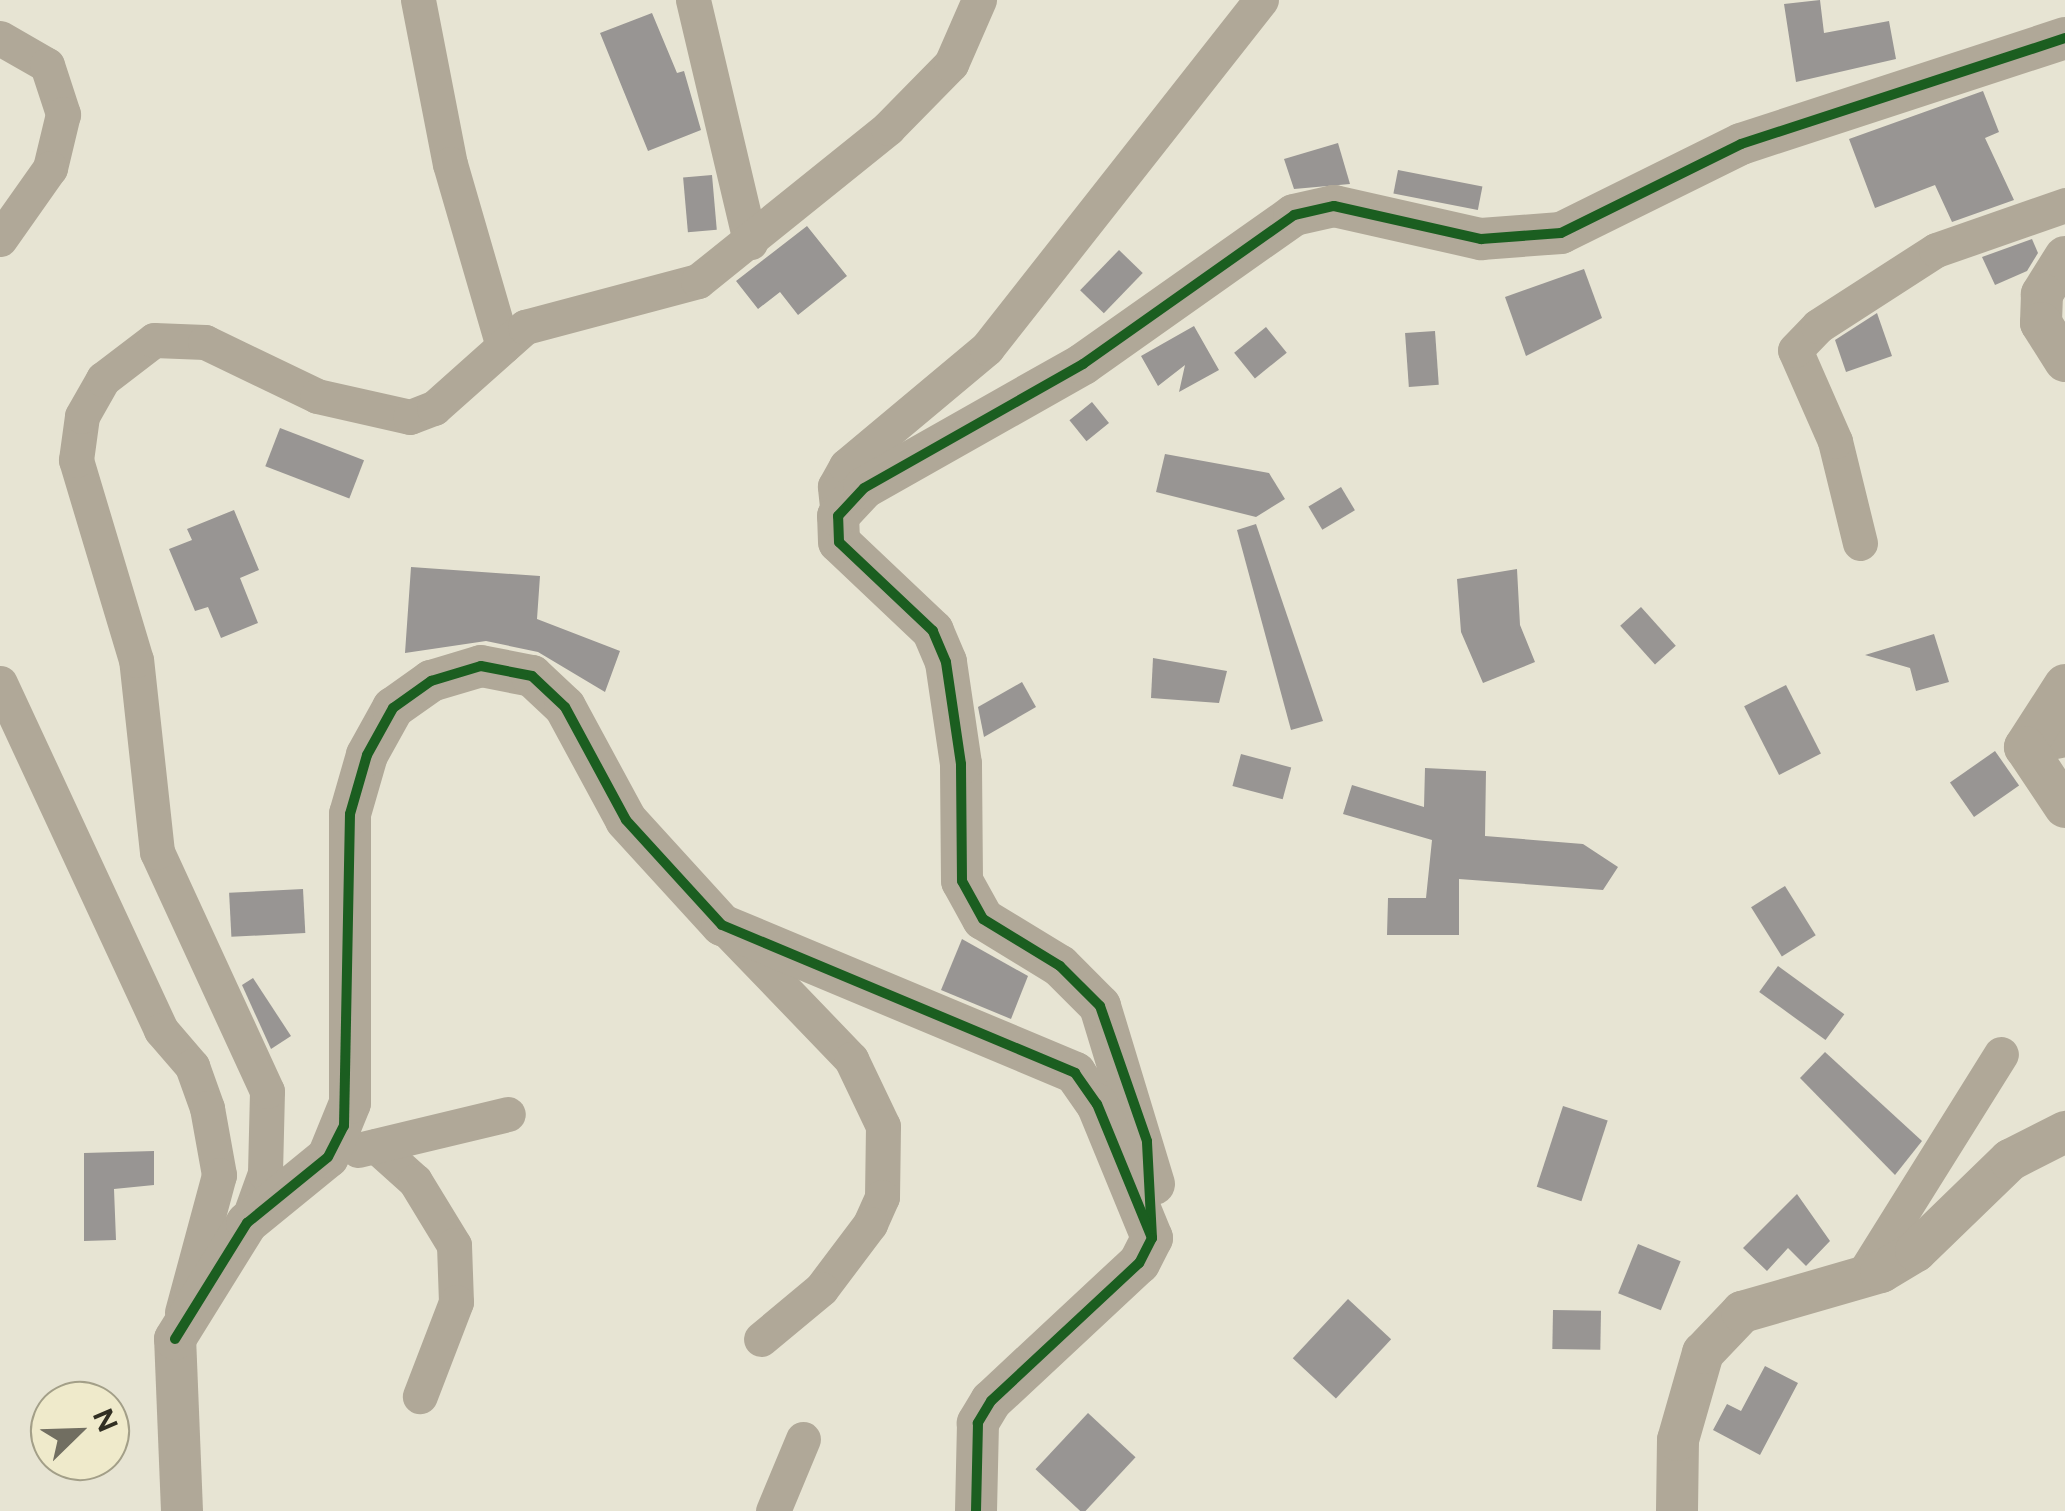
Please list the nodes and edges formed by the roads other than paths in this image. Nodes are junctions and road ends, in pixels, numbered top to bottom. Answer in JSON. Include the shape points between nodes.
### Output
{"nodes":[{"id":1,"x":418,"y":0,"type":"edge"},
{"id":2,"x":694,"y":0,"type":"edge"},
{"id":3,"x":979,"y":0,"type":"edge"},
{"id":4,"x":1261,"y":0,"type":"edge"},
{"id":5,"x":0,"y":38,"type":"edge"},
{"id":6,"x":2065,"y":38,"type":"edge"},
{"id":7,"x":2065,"y":205,"type":"edge"},
{"id":8,"x":0,"y":239,"type":"edge"},
{"id":9,"x":750,"y":242,"type":"junction"},
{"id":10,"x":2065,"y":258,"type":"edge"},
{"id":11,"x":503,"y":346,"type":"junction"},
{"id":12,"x":2064,"y":356,"type":"edge"},
{"id":13,"x":838,"y":516,"type":"junction"},
{"id":14,"x":1860,"y":543,"type":"dead end"},
{"id":15,"x":0,"y":683,"type":"edge"},
{"id":16,"x":2065,"y":685,"type":"edge"},
{"id":17,"x":2045,"y":743,"type":"edge"},
{"id":18,"x":2065,"y":806,"type":"edge"},
{"id":19,"x":722,"y":925,"type":"junction"},
{"id":20,"x":2002,"y":1054,"type":"dead end"},
{"id":21,"x":508,"y":1114,"type":"dead end"},
{"id":22,"x":2065,"y":1132,"type":"edge"},
{"id":23,"x":376,"y":1146,"type":"junction"},
{"id":24,"x":328,"y":1157,"type":"junction"},
{"id":25,"x":246,"y":1223,"type":"junction"},
{"id":26,"x":1152,"y":1238,"type":"junction"},
{"id":27,"x":1861,"y":1278,"type":"junction"},
{"id":28,"x":175,"y":1339,"type":"junction"},
{"id":29,"x":761,"y":1339,"type":"dead end"},
{"id":30,"x":420,"y":1396,"type":"dead end"},
{"id":31,"x":804,"y":1439,"type":"dead end"},
{"id":32,"x":182,"y":1511,"type":"edge"},
{"id":33,"x":773,"y":1511,"type":"edge"},
{"id":34,"x":976,"y":1511,"type":"edge"},
{"id":35,"x":1677,"y":1511,"type":"edge"}],
"edges":[{"from":1,"to":11,"type":"street","via":[[440,127]]},
{"from":2,"to":9,"type":"street"},
{"from":3,"to":9,"type":"street","via":[[951,64]]},
{"from":4,"to":13,"type":"street","via":[[986,348],[846,466],[835,486]]},
{"from":5,"to":8,"type":"street","via":[[46,65],[62,114],[50,168]]},
{"from":6,"to":13,"type":"street","via":[[1741,144],[1561,233],[1481,239],[1334,206],[1294,215],[1083,364],[864,488]]},
{"from":7,"to":14,"type":"street","via":[[1936,250],[1818,326],[1796,350],[1835,441]]},
{"from":9,"to":11,"type":"street","via":[[698,281],[525,327]]},
{"from":10,"to":12,"type":"street","via":[[2042,294],[2042,322]]},
{"from":11,"to":25,"type":"street","via":[[459,391],[410,417],[317,396],[205,342],[154,340],[103,379],[82,416],[76,460],[136,660],[158,852],[266,1091],[265,1174]]},
{"from":13,"to":26,"type":"street","via":[[839,542],[933,631],[946,662],[961,764],[962,882],[983,919],[1060,966],[1100,1006],[1146,1140]]},
{"from":15,"to":28,"type":"street","via":[[162,1030],[192,1066],[207,1108],[219,1175]]},
{"from":16,"to":17,"type":"street"},
{"from":17,"to":18,"type":"street"},
{"from":19,"to":24,"type":"street","via":[[626,820],[565,707],[532,676],[481,666],[431,680],[394,708],[350,814],[350,1104]]},
{"from":19,"to":26,"type":"street","via":[[1075,1073],[1125,1160]]},
{"from":19,"to":29,"type":"street","via":[[851,1059],[883,1126],[882,1197],[870,1224],[821,1289]]},
{"from":20,"to":27,"type":"street"},
{"from":21,"to":23,"type":"street"},
{"from":22,"to":27,"type":"street","via":[[2010,1160],[1916,1252]]},
{"from":23,"to":24,"type":"street"},
{"from":23,"to":30,"type":"street","via":[[416,1181],[454,1245],[456,1302]]},
{"from":24,"to":25,"type":"street"},
{"from":25,"to":28,"type":"street"},
{"from":26,"to":34,"type":"street","via":[[1139,1263],[991,1400],[978,1424]]},
{"from":27,"to":35,"type":"street","via":[[1742,1312],[1702,1353],[1678,1440]]},
{"from":28,"to":32,"type":"street"},
{"from":31,"to":33,"type":"street"}]}
